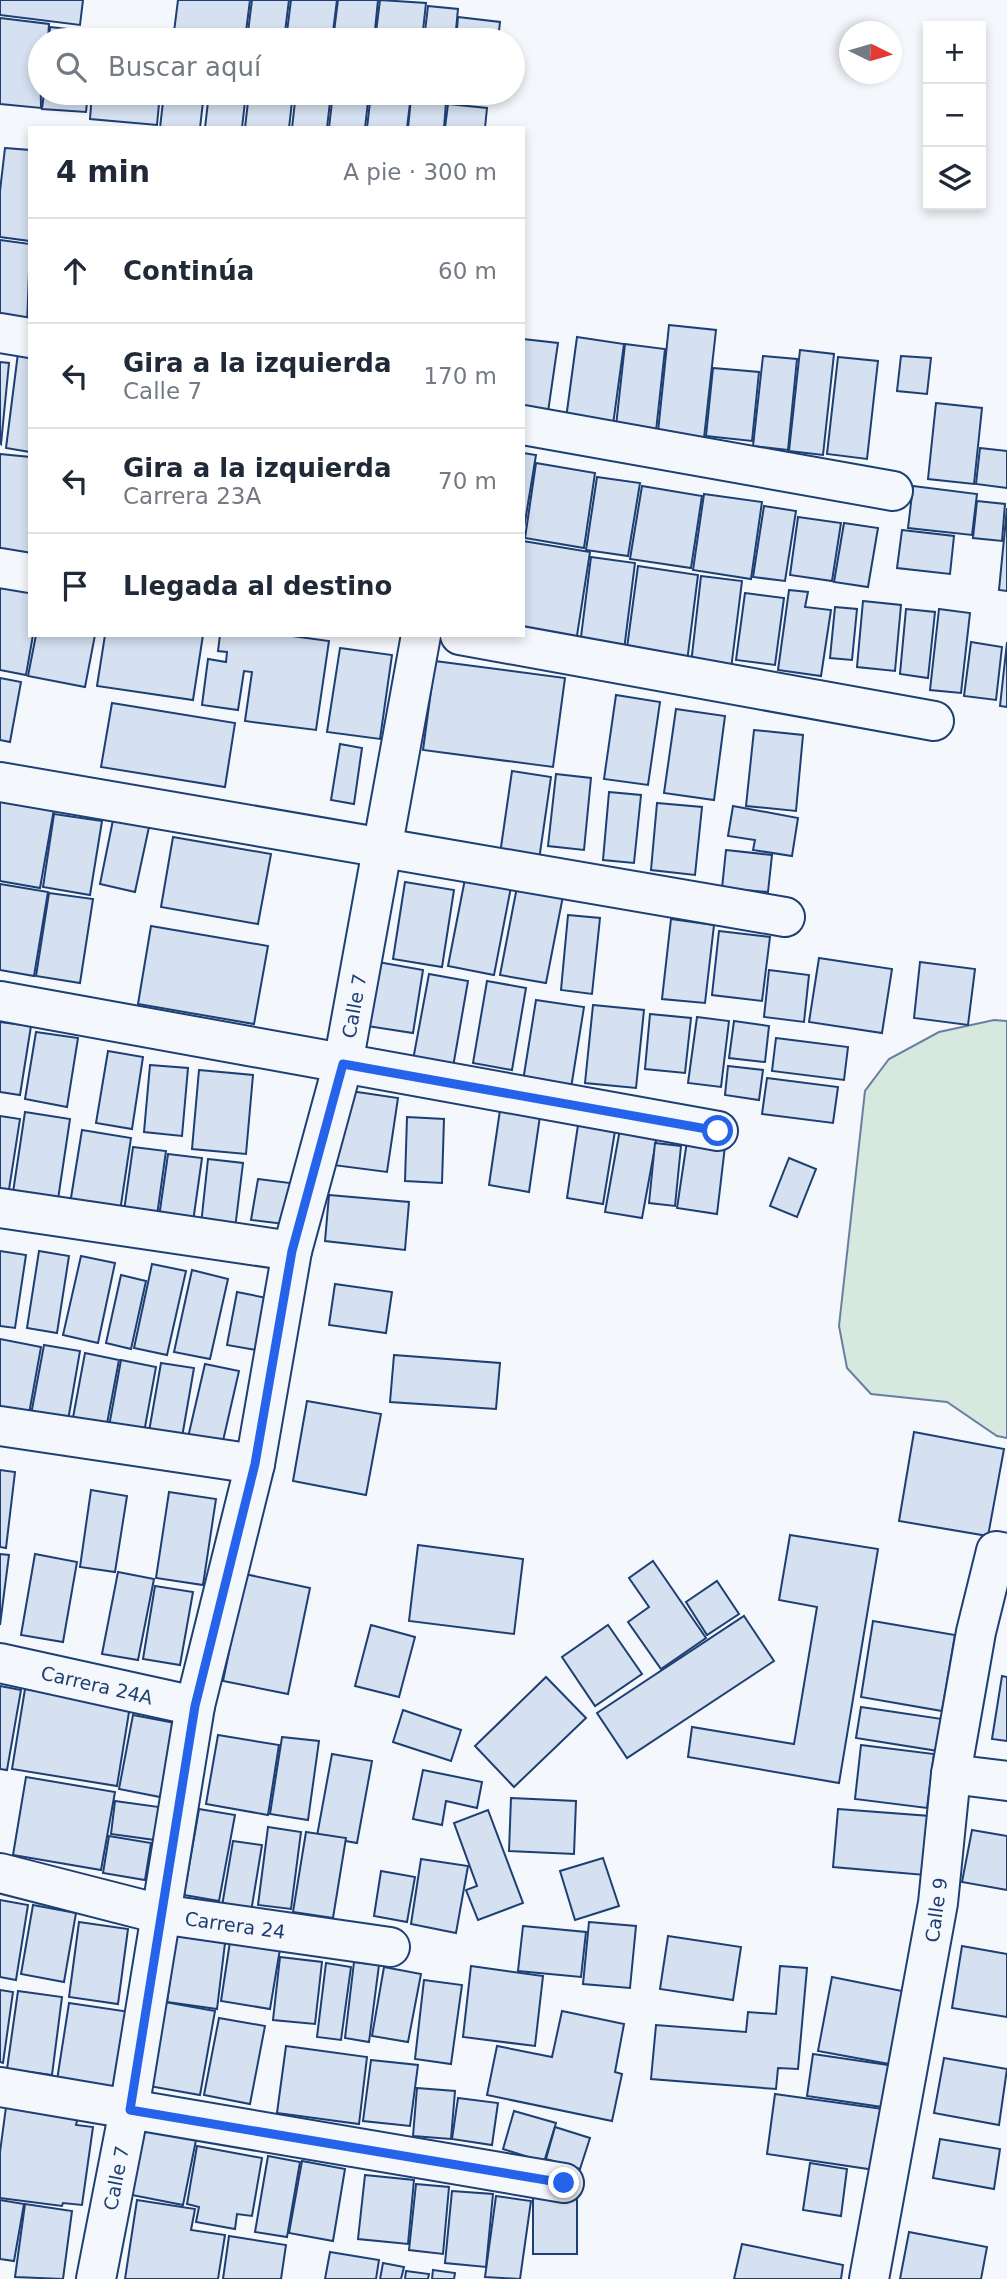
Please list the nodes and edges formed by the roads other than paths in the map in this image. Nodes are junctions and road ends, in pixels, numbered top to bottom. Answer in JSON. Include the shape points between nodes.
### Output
{"nodes":[{"id":1,"x":0,"y":333,"type":"edge"},
{"id":2,"x":28,"y":338,"type":"edge"},
{"id":3,"x":525,"y":425,"type":"edge"},
{"id":4,"x":893,"y":491,"type":"dead end"},
{"id":5,"x":0,"y":568,"type":"edge"},
{"id":6,"x":28,"y":573,"type":"edge"},
{"id":7,"x":421,"y":637,"type":"edge"},
{"id":8,"x":471,"y":637,"type":"edge"},
{"id":9,"x":934,"y":721,"type":"dead end"},
{"id":10,"x":0,"y":782,"type":"edge"},
{"id":11,"x":382,"y":848,"type":"junction"},
{"id":12,"x":785,"y":917,"type":"dead end"},
{"id":13,"x":0,"y":1001,"type":"edge"},
{"id":14,"x":343,"y":1064,"type":"junction"},
{"id":15,"x":718,"y":1131,"type":"dead end"},
{"id":16,"x":0,"y":1208,"type":"edge"},
{"id":17,"x":292,"y":1251,"type":"junction"},
{"id":18,"x":0,"y":1426,"type":"edge"},
{"id":19,"x":255,"y":1464,"type":"junction"},
{"id":20,"x":1007,"y":1553,"type":"edge"},
{"id":21,"x":0,"y":1663,"type":"edge"},
{"id":22,"x":195,"y":1706,"type":"junction"},
{"id":23,"x":951,"y":1774,"type":"junction"},
{"id":24,"x":1007,"y":1781,"type":"edge"},
{"id":25,"x":0,"y":1873,"type":"edge"},
{"id":26,"x":160,"y":1914,"type":"junction"},
{"id":27,"x":390,"y":1947,"type":"dead end"},
{"id":28,"x":0,"y":2087,"type":"edge"},
{"id":29,"x":130,"y":2110,"type":"junction"},
{"id":30,"x":564,"y":2183,"type":"dead end"},
{"id":31,"x":96,"y":2279,"type":"edge"},
{"id":32,"x":869,"y":2279,"type":"edge"}],
"edges":[{"from":1,"to":2,"type":"street"},
{"from":3,"to":4,"type":"street"},
{"from":5,"to":6,"type":"street"},
{"from":7,"to":11,"type":"street","name":"Calle 7"},
{"from":8,"to":9,"type":"street"},
{"from":10,"to":11,"type":"street"},
{"from":11,"to":12,"type":"street"},
{"from":11,"to":14,"type":"street","name":"Calle 7"},
{"from":13,"to":14,"type":"street"},
{"from":14,"to":15,"type":"street"},
{"from":14,"to":17,"type":"street","name":"Calle 7"},
{"from":16,"to":17,"type":"street"},
{"from":17,"to":19,"type":"street","name":"Calle 7"},
{"from":18,"to":19,"type":"street"},
{"from":19,"to":22,"type":"street","name":"Calle 7"},
{"from":20,"to":23,"type":"street","name":"Calle 9","via":[[996,1551],[976,1632]]},
{"from":21,"to":22,"type":"street","name":"Carrera 24A"},
{"from":22,"to":26,"type":"street","name":"Calle 7"},
{"from":23,"to":24,"type":"street"},
{"from":23,"to":32,"type":"street","name":"Calle 9","via":[[938,1903]]},
{"from":25,"to":26,"type":"street","name":"Carrera 24"},
{"from":26,"to":27,"type":"street","name":"Carrera 24"},
{"from":26,"to":29,"type":"street","name":"Calle 7"},
{"from":28,"to":29,"type":"street"},
{"from":29,"to":30,"type":"street"},
{"from":29,"to":31,"type":"street","name":"Calle 7"}]}
